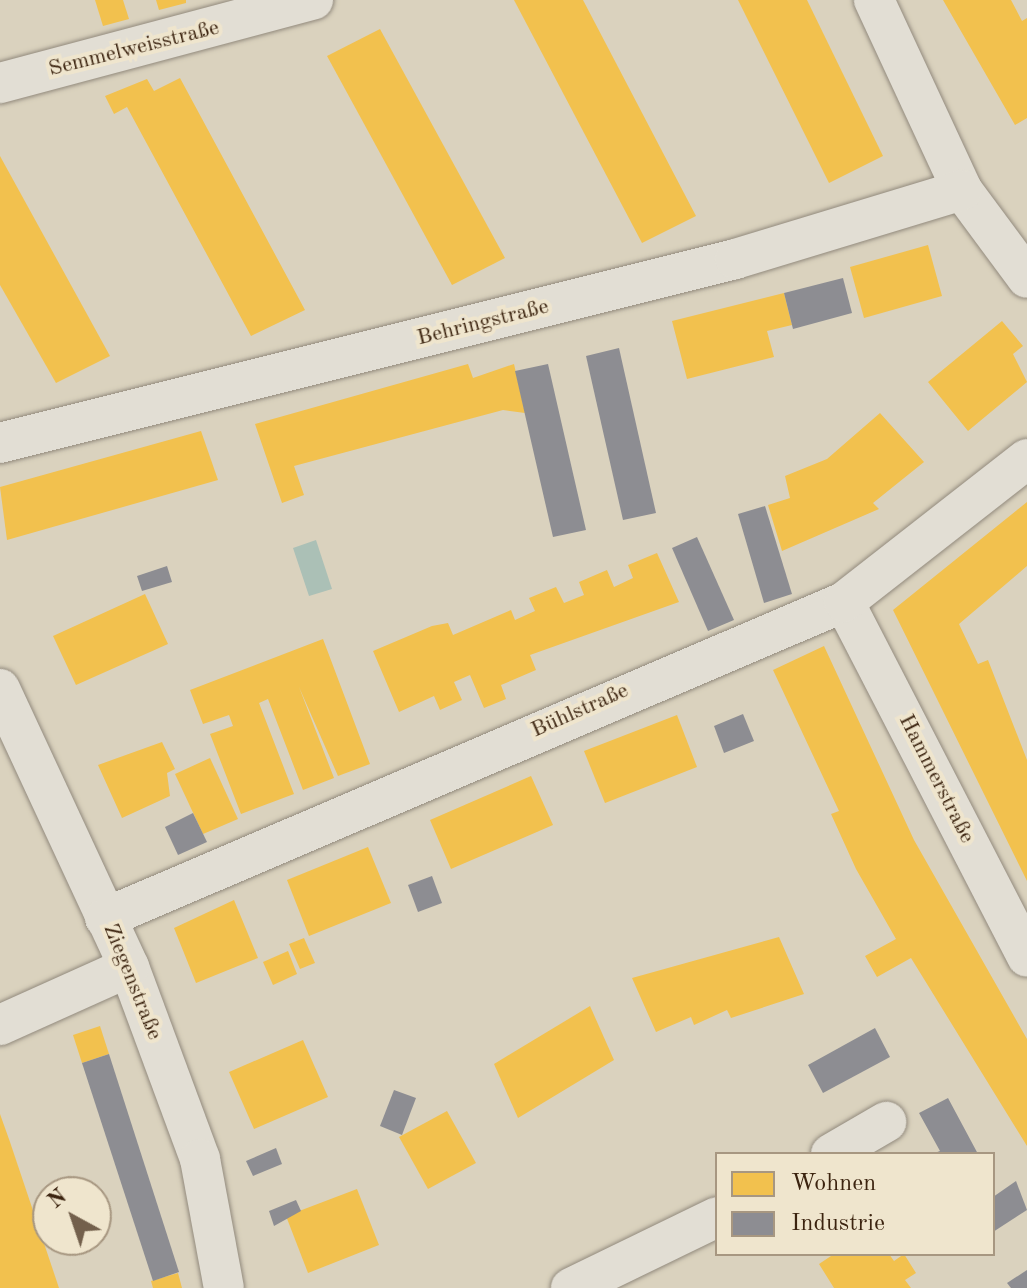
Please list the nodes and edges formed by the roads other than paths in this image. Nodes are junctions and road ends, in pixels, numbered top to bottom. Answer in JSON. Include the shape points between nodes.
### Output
{"nodes":[{"id":1,"x":313,"y":0,"type":"edge"},
{"id":2,"x":874,"y":0,"type":"edge"},
{"id":3,"x":0,"y":83,"type":"edge"},
{"id":4,"x":962,"y":190,"type":"junction"},
{"id":5,"x":1027,"y":278,"type":"edge"},
{"id":6,"x":0,"y":443,"type":"edge"},
{"id":7,"x":1027,"y":459,"type":"edge"},
{"id":8,"x":844,"y":602,"type":"junction"},
{"id":9,"x":0,"y":689,"type":"edge"},
{"id":10,"x":105,"y":918,"type":"junction"},
{"id":11,"x":1027,"y":956,"type":"edge"},
{"id":12,"x":129,"y":967,"type":"junction"},
{"id":13,"x":0,"y":1025,"type":"edge"},
{"id":14,"x":886,"y":1122,"type":"dead end"},
{"id":15,"x":834,"y":1152,"type":"edge"},
{"id":16,"x":715,"y":1218,"type":"edge"},
{"id":17,"x":224,"y":1288,"type":"edge"},
{"id":18,"x":571,"y":1288,"type":"edge"}],
"edges":[{"from":1,"to":3,"type":"street","name":"Semmelweisstraße"},
{"from":2,"to":4,"type":"street"},
{"from":4,"to":5,"type":"street"},
{"from":4,"to":6,"type":"street","name":"Behringstraße","via":[[735,259]]},
{"from":7,"to":8,"type":"street","name":"Bühlstraße"},
{"from":8,"to":10,"type":"street","name":"Bühlstraße"},
{"from":8,"to":11,"type":"street","name":"Hammerstraße"},
{"from":9,"to":10,"type":"street","name":"Ziegenstraße"},
{"from":10,"to":12,"type":"street","name":"Ziegenstraße"},
{"from":12,"to":13,"type":"street"},
{"from":12,"to":17,"type":"street","name":"Ziegenstraße","via":[[200,1159]]},
{"from":14,"to":15,"type":"street"},
{"from":16,"to":18,"type":"street"}]}
